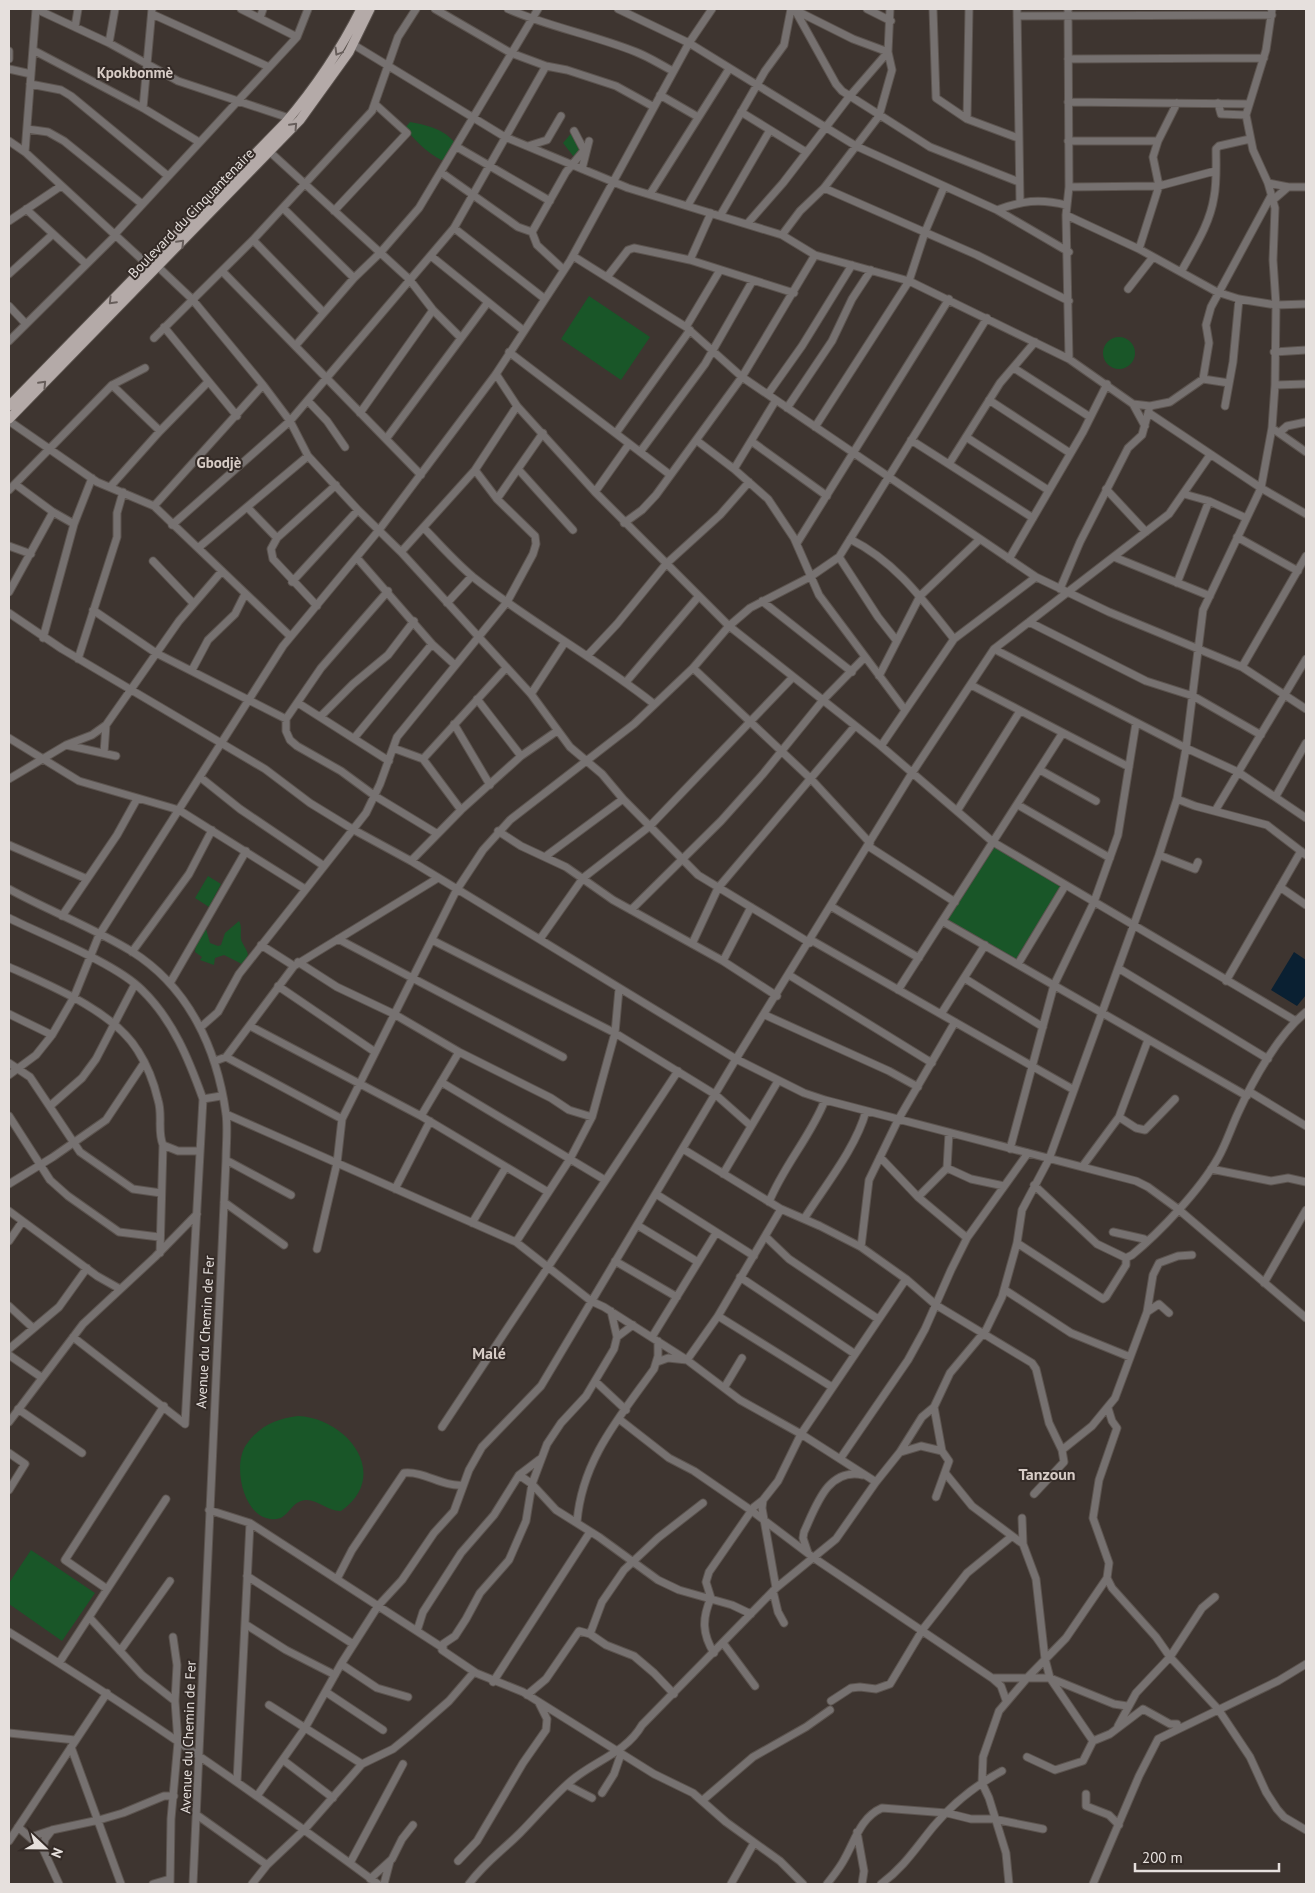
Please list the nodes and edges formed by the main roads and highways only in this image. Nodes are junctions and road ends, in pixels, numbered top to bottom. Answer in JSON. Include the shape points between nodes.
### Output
{"nodes":[{"id":1,"x":361,"y":9,"type":"edge"},
{"id":2,"x":370,"y":9,"type":"edge"},
{"id":3,"x":153,"y":266,"type":"junction"},
{"id":4,"x":9,"y":406,"type":"edge"},
{"id":5,"x":9,"y":420,"type":"edge"}],
"edges":[{"from":1,"to":3,"type":"main road","name":"Boulevard du Cinquantenaire","one_way":true,"via":[[336,55],[289,118]]},
{"from":3,"to":2,"type":"main road","name":"Boulevard du Cinquantenaire","one_way":true,"via":[[270,152],[312,106],[354,45]]},
{"from":3,"to":4,"type":"main road","name":"Boulevard du Cinquantenaire","one_way":true},
{"from":5,"to":3,"type":"main road","name":"Boulevard du Cinquantenaire","one_way":true}]}
